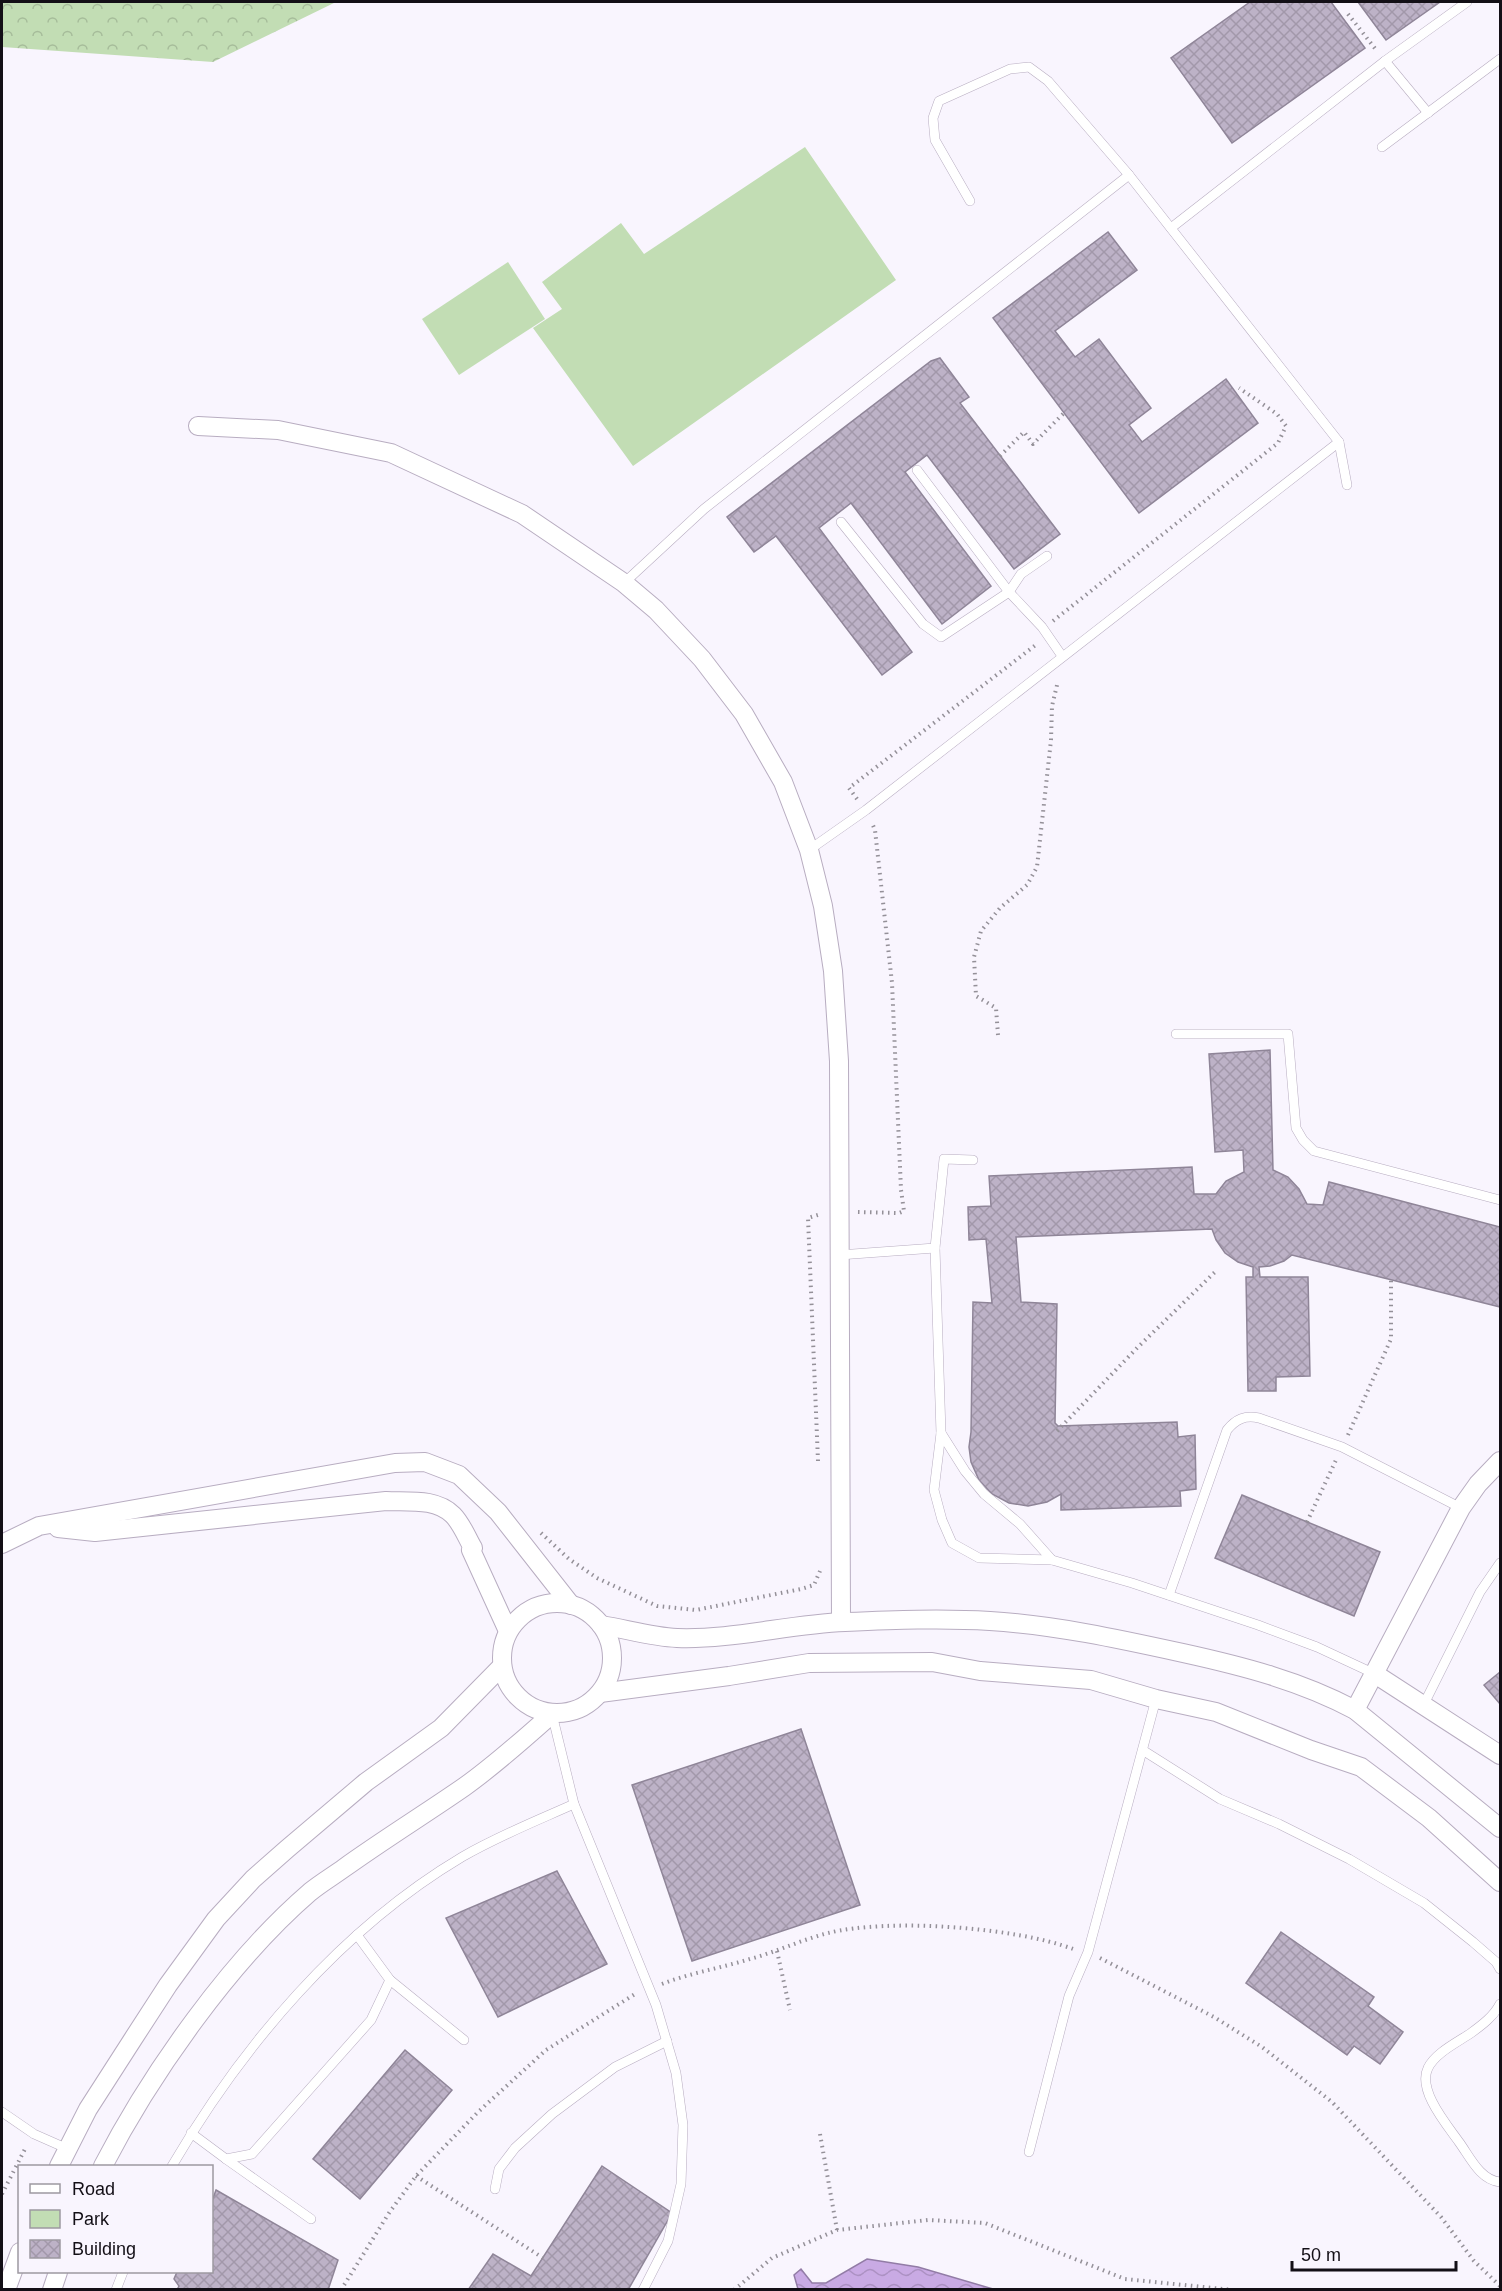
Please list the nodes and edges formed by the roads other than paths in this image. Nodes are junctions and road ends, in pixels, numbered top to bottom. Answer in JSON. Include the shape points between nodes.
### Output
{"nodes":[{"id":1,"x":1467,"y":2,"type":"edge"},
{"id":2,"x":1500,"y":59,"type":"edge"},
{"id":3,"x":1385,"y":61,"type":"junction"},
{"id":4,"x":1428,"y":113,"type":"junction"},
{"id":5,"x":1382,"y":147,"type":"dead end"},
{"id":6,"x":1129,"y":175,"type":"junction"},
{"id":7,"x":970,"y":201,"type":"dead end"},
{"id":8,"x":1171,"y":228,"type":"junction"},
{"id":9,"x":198,"y":426,"type":"dead end"},
{"id":10,"x":1339,"y":442,"type":"junction"},
{"id":11,"x":917,"y":470,"type":"dead end"},
{"id":12,"x":1347,"y":484,"type":"dead end"},
{"id":13,"x":842,"y":522,"type":"dead end"},
{"id":14,"x":1047,"y":556,"type":"dead end"},
{"id":15,"x":624,"y":584,"type":"junction"},
{"id":16,"x":1009,"y":592,"type":"junction"},
{"id":17,"x":1062,"y":656,"type":"junction"},
{"id":18,"x":809,"y":850,"type":"junction"},
{"id":19,"x":1176,"y":1034,"type":"dead end"},
{"id":20,"x":973,"y":1160,"type":"dead end"},
{"id":21,"x":1500,"y":1200,"type":"edge"},
{"id":22,"x":935,"y":1248,"type":"junction"},
{"id":23,"x":839,"y":1255,"type":"junction"},
{"id":24,"x":941,"y":1432,"type":"junction"},
{"id":25,"x":1500,"y":1461,"type":"edge"},
{"id":26,"x":1461,"y":1508,"type":"junction"},
{"id":27,"x":39,"y":1526,"type":"junction"},
{"id":28,"x":2,"y":1544,"type":"edge"},
{"id":29,"x":1052,"y":1560,"type":"junction"},
{"id":30,"x":1500,"y":1563,"type":"edge"},
{"id":31,"x":1169,"y":1595,"type":"junction"},
{"id":32,"x":571,"y":1605,"type":"junction"},
{"id":33,"x":841,"y":1622,"type":"junction"},
{"id":34,"x":601,"y":1625,"type":"junction"},
{"id":35,"x":508,"y":1631,"type":"junction"},
{"id":36,"x":502,"y":1666,"type":"junction"},
{"id":37,"x":1375,"y":1674,"type":"junction"},
{"id":38,"x":600,"y":1693,"type":"junction"},
{"id":39,"x":1156,"y":1699,"type":"junction"},
{"id":40,"x":1423,"y":1706,"type":"junction"},
{"id":41,"x":1355,"y":1710,"type":"junction"},
{"id":42,"x":552,"y":1714,"type":"junction"},
{"id":43,"x":1144,"y":1751,"type":"junction"},
{"id":44,"x":1500,"y":1755,"type":"edge"},
{"id":45,"x":574,"y":1804,"type":"junction"},
{"id":46,"x":1500,"y":1828,"type":"edge"},
{"id":47,"x":1500,"y":1882,"type":"edge"},
{"id":48,"x":357,"y":1935,"type":"junction"},
{"id":49,"x":1500,"y":1969,"type":"edge"},
{"id":50,"x":390,"y":1980,"type":"junction"},
{"id":51,"x":1500,"y":2004,"type":"edge"},
{"id":52,"x":464,"y":2040,"type":"dead end"},
{"id":53,"x":667,"y":2042,"type":"junction"},
{"id":54,"x":2,"y":2112,"type":"edge"},
{"id":55,"x":191,"y":2133,"type":"junction"},
{"id":56,"x":68,"y":2150,"type":"junction"},
{"id":57,"x":1029,"y":2152,"type":"dead end"},
{"id":58,"x":226,"y":2159,"type":"junction"},
{"id":59,"x":60,"y":2165,"type":"edge"},
{"id":60,"x":104,"y":2165,"type":"edge"},
{"id":61,"x":173,"y":2165,"type":"edge"},
{"id":62,"x":1500,"y":2182,"type":"edge"},
{"id":63,"x":495,"y":2189,"type":"dead end"},
{"id":64,"x":311,"y":2219,"type":"dead end"},
{"id":65,"x":18,"y":2257,"type":"edge"},
{"id":66,"x":57,"y":2273,"type":"edge"},
{"id":67,"x":122,"y":2273,"type":"edge"},
{"id":68,"x":6,"y":2289,"type":"edge"},
{"id":69,"x":52,"y":2289,"type":"edge"},
{"id":70,"x":116,"y":2289,"type":"edge"},
{"id":71,"x":643,"y":2289,"type":"edge"}],
"edges":[{"from":1,"to":3,"type":"lane"},
{"from":2,"to":4,"type":"lane"},
{"from":3,"to":4,"type":"lane"},
{"from":3,"to":8,"type":"lane"},
{"from":4,"to":5,"type":"lane"},
{"from":6,"to":7,"type":"lane","via":[[1048,81],[1029,67],[1010,69],[939,101],[933,118],[935,140]]},
{"from":6,"to":8,"type":"lane"},
{"from":6,"to":15,"type":"lane","via":[[704,509]]},
{"from":8,"to":10,"type":"lane"},
{"from":9,"to":15,"type":"street","via":[[278,430],[391,453],[522,514]]},
{"from":10,"to":12,"type":"lane"},
{"from":10,"to":17,"type":"lane"},
{"from":11,"to":16,"type":"lane"},
{"from":13,"to":16,"type":"lane","via":[[923,624],[941,637]]},
{"from":14,"to":16,"type":"lane","via":[[1021,574]]},
{"from":15,"to":18,"type":"street","via":[[656,610],[702,659],[744,714],[783,782]]},
{"from":16,"to":17,"type":"lane","via":[[1042,627]]},
{"from":17,"to":18,"type":"lane"},
{"from":18,"to":23,"type":"street","via":[[833,971],[839,1061]]},
{"from":19,"to":21,"type":"lane","via":[[1288,1034],[1296,1128],[1314,1151]]},
{"from":20,"to":22,"type":"lane","via":[[944,1159]]},
{"from":22,"to":23,"type":"lane"},
{"from":22,"to":24,"type":"lane"},
{"from":23,"to":33,"type":"street"},
{"from":24,"to":29,"type":"lane","via":[[984,1494],[1020,1524]]},
{"from":24,"to":29,"type":"lane","via":[[934,1490],[952,1543],[979,1558]]},
{"from":25,"to":26,"type":"street"},
{"from":26,"to":31,"type":"lane","via":[[1342,1447],[1249,1416],[1227,1430]]},
{"from":26,"to":37,"type":"street"},
{"from":27,"to":28,"type":"street"},
{"from":27,"to":32,"type":"street","via":[[395,1463],[425,1462],[459,1475],[498,1512]]},
{"from":27,"to":35,"type":"street","via":[[95,1532],[386,1502],[429,1502],[453,1515],[462,1528]]},
{"from":29,"to":31,"type":"lane"},
{"from":30,"to":40,"type":"lane","via":[[1480,1592]]},
{"from":31,"to":37,"type":"lane","via":[[1317,1647]]},
{"from":32,"to":34,"type":"street","via":[[588,1612]]},
{"from":32,"to":35,"type":"street","via":[[553,1602],[535,1607],[519,1617]]},
{"from":33,"to":34,"type":"street","via":[[676,1638]]},
{"from":33,"to":41,"type":"street","via":[[991,1621],[1080,1631],[1288,1679]]},
{"from":34,"to":38,"type":"street","via":[[610,1641],[612,1659],[609,1677]]},
{"from":35,"to":36,"type":"street","via":[[502,1648]]},
{"from":36,"to":42,"type":"street","via":[[507,1684],[519,1699]]},
{"from":36,"to":56,"type":"street","via":[[441,1728],[366,1782],[287,1849],[216,1919],[88,2109]]},
{"from":37,"to":40,"type":"street"},
{"from":37,"to":41,"type":"street"},
{"from":38,"to":39,"type":"street","via":[[809,1663],[932,1662],[980,1671],[1091,1680]]},
{"from":38,"to":42,"type":"street","via":[[587,1706]]},
{"from":39,"to":43,"type":"lane"},
{"from":39,"to":47,"type":"street","via":[[1216,1712],[1361,1767],[1429,1818]]},
{"from":40,"to":44,"type":"street"},
{"from":41,"to":46,"type":"street"},
{"from":42,"to":45,"type":"lane"},
{"from":42,"to":60,"type":"street","via":[[465,1786],[311,1892],[262,1939],[206,2005],[121,2132]]},
{"from":43,"to":49,"type":"lane","via":[[1220,1799],[1329,1849],[1424,1903]]},
{"from":43,"to":57,"type":"lane","via":[[1088,1952],[1069,1996]]},
{"from":45,"to":48,"type":"lane","via":[[463,1857]]},
{"from":45,"to":53,"type":"lane","via":[[650,1988]]},
{"from":48,"to":50,"type":"lane"},
{"from":48,"to":55,"type":"lane","via":[[280,2013]]},
{"from":50,"to":52,"type":"lane"},
{"from":50,"to":58,"type":"lane","via":[[371,2020],[252,2154]]},
{"from":51,"to":62,"type":"lane","via":[[1480,2026],[1438,2056],[1428,2068],[1426,2082],[1437,2111],[1481,2173]]},
{"from":53,"to":63,"type":"lane","via":[[615,2067],[552,2114],[515,2148],[499,2169]]},
{"from":53,"to":71,"type":"lane","via":[[683,2125],[681,2184],[668,2241]]},
{"from":54,"to":56,"type":"lane","via":[[34,2134]]},
{"from":55,"to":58,"type":"lane"},
{"from":55,"to":61,"type":"lane"},
{"from":56,"to":59,"type":"street"},
{"from":58,"to":64,"type":"lane"},
{"from":65,"to":68,"type":"street"},
{"from":66,"to":69,"type":"street"},
{"from":67,"to":70,"type":"lane"}]}
